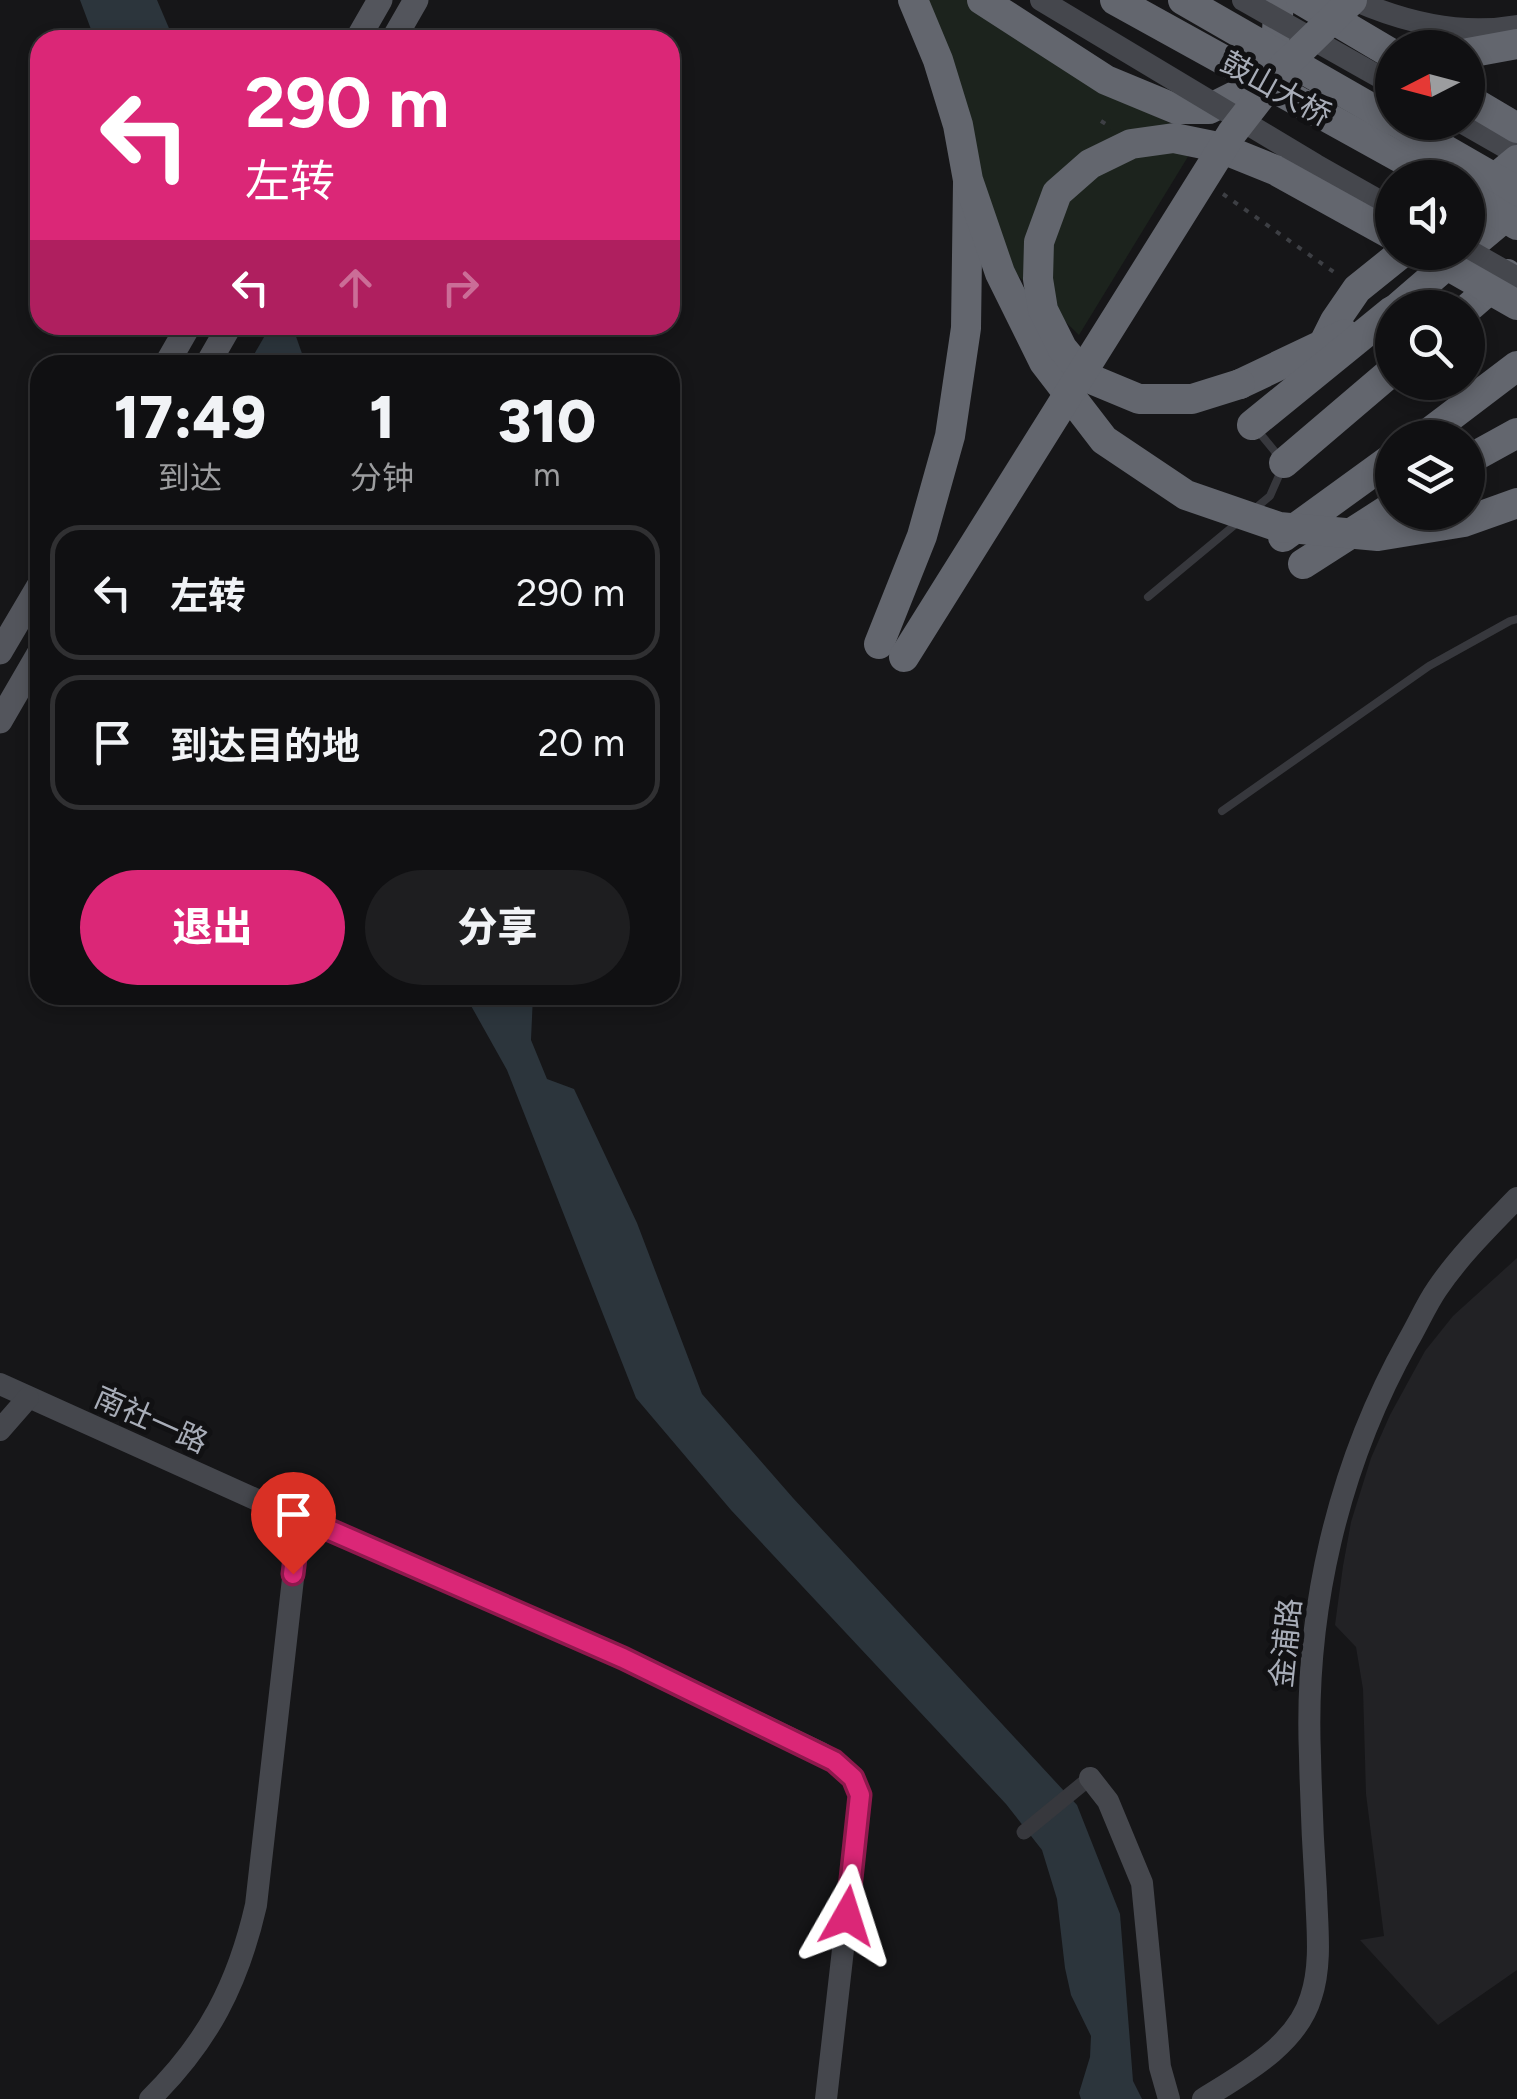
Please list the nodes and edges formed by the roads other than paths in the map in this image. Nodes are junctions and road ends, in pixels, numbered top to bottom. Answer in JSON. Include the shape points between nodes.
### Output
{"nodes":[{"id":1,"x":380,"y":0,"type":"edge"},
{"id":2,"x":416,"y":0,"type":"edge"},
{"id":3,"x":913,"y":0,"type":"edge"},
{"id":4,"x":982,"y":0,"type":"edge"},
{"id":5,"x":1041,"y":0,"type":"edge"},
{"id":6,"x":1114,"y":0,"type":"edge"},
{"id":7,"x":1183,"y":0,"type":"edge"},
{"id":8,"x":1244,"y":0,"type":"edge"},
{"id":9,"x":1278,"y":0,"type":"edge"},
{"id":10,"x":1301,"y":0,"type":"edge"},
{"id":11,"x":1353,"y":0,"type":"edge"},
{"id":12,"x":1517,"y":26,"type":"edge"},
{"id":13,"x":363,"y":30,"type":"edge"},
{"id":14,"x":400,"y":30,"type":"edge"},
{"id":15,"x":1362,"y":35,"type":"junction"},
{"id":16,"x":1375,"y":38,"type":"edge"},
{"id":17,"x":1375,"y":43,"type":"edge"},
{"id":18,"x":1517,"y":44,"type":"edge"},
{"id":19,"x":1485,"y":50,"type":"edge"},
{"id":20,"x":1375,"y":74,"type":"edge"},
{"id":21,"x":1485,"y":109,"type":"edge"},
{"id":22,"x":1375,"y":110,"type":"edge"},
{"id":23,"x":1517,"y":128,"type":"edge"},
{"id":24,"x":1485,"y":137,"type":"edge"},
{"id":25,"x":1428,"y":140,"type":"edge"},
{"id":26,"x":1517,"y":157,"type":"edge"},
{"id":27,"x":1403,"y":160,"type":"edge"},
{"id":28,"x":968,"y":180,"type":"junction"},
{"id":29,"x":1485,"y":184,"type":"edge"},
{"id":30,"x":1517,"y":192,"type":"edge"},
{"id":31,"x":1375,"y":198,"type":"edge"},
{"id":32,"x":1485,"y":207,"type":"edge"},
{"id":33,"x":1517,"y":207,"type":"edge"},
{"id":34,"x":1517,"y":225,"type":"edge"},
{"id":35,"x":1375,"y":226,"type":"edge"},
{"id":36,"x":1485,"y":234,"type":"edge"},
{"id":37,"x":1485,"y":260,"type":"edge"},
{"id":38,"x":1517,"y":266,"type":"edge"},
{"id":39,"x":1380,"y":270,"type":"edge"},
{"id":40,"x":1442,"y":270,"type":"edge"},
{"id":41,"x":1456,"y":270,"type":"edge"},
{"id":42,"x":1517,"y":278,"type":"edge"},
{"id":43,"x":1417,"y":290,"type":"edge"},
{"id":44,"x":1485,"y":293,"type":"edge"},
{"id":45,"x":1517,"y":305,"type":"edge"},
{"id":46,"x":1375,"y":318,"type":"edge"},
{"id":47,"x":1375,"y":325,"type":"edge"},
{"id":48,"x":1322,"y":345,"type":"junction"},
{"id":49,"x":1517,"y":366,"type":"edge"},
{"id":50,"x":1375,"y":385,"type":"edge"},
{"id":51,"x":1446,"y":420,"type":"edge"},
{"id":52,"x":1252,"y":425,"type":"joint"},
{"id":53,"x":1517,"y":433,"type":"edge"},
{"id":54,"x":1485,"y":451,"type":"edge"},
{"id":55,"x":1284,"y":463,"type":"junction"},
{"id":56,"x":1375,"y":470,"type":"edge"},
{"id":57,"x":1517,"y":503,"type":"edge"},
{"id":58,"x":1375,"y":518,"type":"edge"},
{"id":59,"x":1280,"y":538,"type":"dead end"},
{"id":60,"x":1303,"y":564,"type":"dead end"},
{"id":61,"x":1148,"y":597,"type":"dead end"},
{"id":62,"x":30,"y":601,"type":"edge"},
{"id":63,"x":1517,"y":619,"type":"edge"},
{"id":64,"x":0,"y":652,"type":"edge"},
{"id":65,"x":30,"y":670,"type":"edge"},
{"id":66,"x":0,"y":722,"type":"edge"},
{"id":67,"x":1222,"y":810,"type":"dead end"},
{"id":68,"x":1517,"y":1198,"type":"edge"},
{"id":69,"x":0,"y":1384,"type":"edge"},
{"id":70,"x":28,"y":1398,"type":"junction"},
{"id":71,"x":0,"y":1430,"type":"edge"},
{"id":72,"x":300,"y":1517,"type":"junction"},
{"id":73,"x":1086,"y":1781,"type":"joint"},
{"id":74,"x":1024,"y":1832,"type":"dead end"},
{"id":75,"x":150,"y":2099,"type":"edge"},
{"id":76,"x":826,"y":2099,"type":"edge"},
{"id":77,"x":1170,"y":2099,"type":"edge"},
{"id":78,"x":1204,"y":2099,"type":"edge"}],
"edges":[{"from":1,"to":13,"type":"main road"},
{"from":2,"to":14,"type":"main road"},
{"from":3,"to":28,"type":"highway","bridge":true,"via":[[958,125]]},
{"from":4,"to":9,"type":"highway","via":[[1106,80],[1176,110],[1208,109],[1237,95],[1263,66]]},
{"from":5,"to":31,"type":"street","bridge":true},
{"from":6,"to":27,"type":"highway","name":"鼓山大桥","bridge":true},
{"from":7,"to":22,"type":"highway","name":"鼓山大桥","bridge":true},
{"from":8,"to":20,"type":"street","bridge":true},
{"from":10,"to":15,"type":"highway"},
{"from":11,"to":12,"type":"street","via":[[1411,22],[1477,30]]},
{"from":11,"to":28,"type":"highway","bridge":true,"via":[[1284,66],[1232,132],[892,650],[950,436],[966,328]]},
{"from":15,"to":16,"type":"highway"},
{"from":15,"to":17,"type":"highway"},
{"from":18,"to":19,"type":"highway"},
{"from":21,"to":23,"type":"highway"},
{"from":24,"to":26,"type":"street"},
{"from":25,"to":30,"type":"highway","name":"鼓山大桥","bridge":true},
{"from":26,"to":29,"type":"highway"},
{"from":28,"to":57,"type":"highway","bridge":true,"via":[[1000,273],[1044,362],[1104,440],[1186,495],[1279,527],[1378,536],[1464,522]]},
{"from":32,"to":34,"type":"highway","bridge":true},
{"from":33,"to":36,"type":"highway"},
{"from":35,"to":48,"type":"highway","bridge":true,"via":[[1275,170],[1174,138],[1131,144],[1090,164],[1057,193],[1039,242],[1043,310],[1086,376],[1139,399],[1192,399]]},
{"from":37,"to":42,"type":"street","bridge":true},
{"from":38,"to":44,"type":"highway"},
{"from":39,"to":48,"type":"highway","via":[[1357,289]]},
{"from":40,"to":43,"type":"highway"},
{"from":41,"to":45,"type":"highway","bridge":true},
{"from":46,"to":48,"type":"highway"},
{"from":47,"to":52,"type":"highway"},
{"from":49,"to":51,"type":"highway"},
{"from":50,"to":55,"type":"highway"},
{"from":52,"to":55,"type":"lane"},
{"from":53,"to":54,"type":"highway"},
{"from":55,"to":61,"type":"lane","via":[[1270,496]]},
{"from":56,"to":59,"type":"highway"},
{"from":58,"to":60,"type":"highway"},
{"from":62,"to":64,"type":"main road"},
{"from":63,"to":67,"type":"lane","via":[[1429,666]]},
{"from":65,"to":66,"type":"main road"},
{"from":68,"to":78,"type":"street","name":"金浦路","via":[[1468,1247],[1390,1372],[1334,1526],[1309,1706],[1318,1944],[1311,2000],[1270,2052]]},
{"from":69,"to":70,"type":"street","name":"南社一路"},
{"from":70,"to":71,"type":"street"},
{"from":70,"to":72,"type":"street","name":"南社一路"},
{"from":72,"to":75,"type":"street","via":[[252,1922],[206,2033]]},
{"from":72,"to":76,"type":"street","name":"南社一路","via":[[623,1658],[821,1753],[849,1773],[860,1800]]},
{"from":73,"to":74,"type":"street"},
{"from":73,"to":77,"type":"street","via":[[1108,1800],[1142,1883],[1160,2067]]}]}
